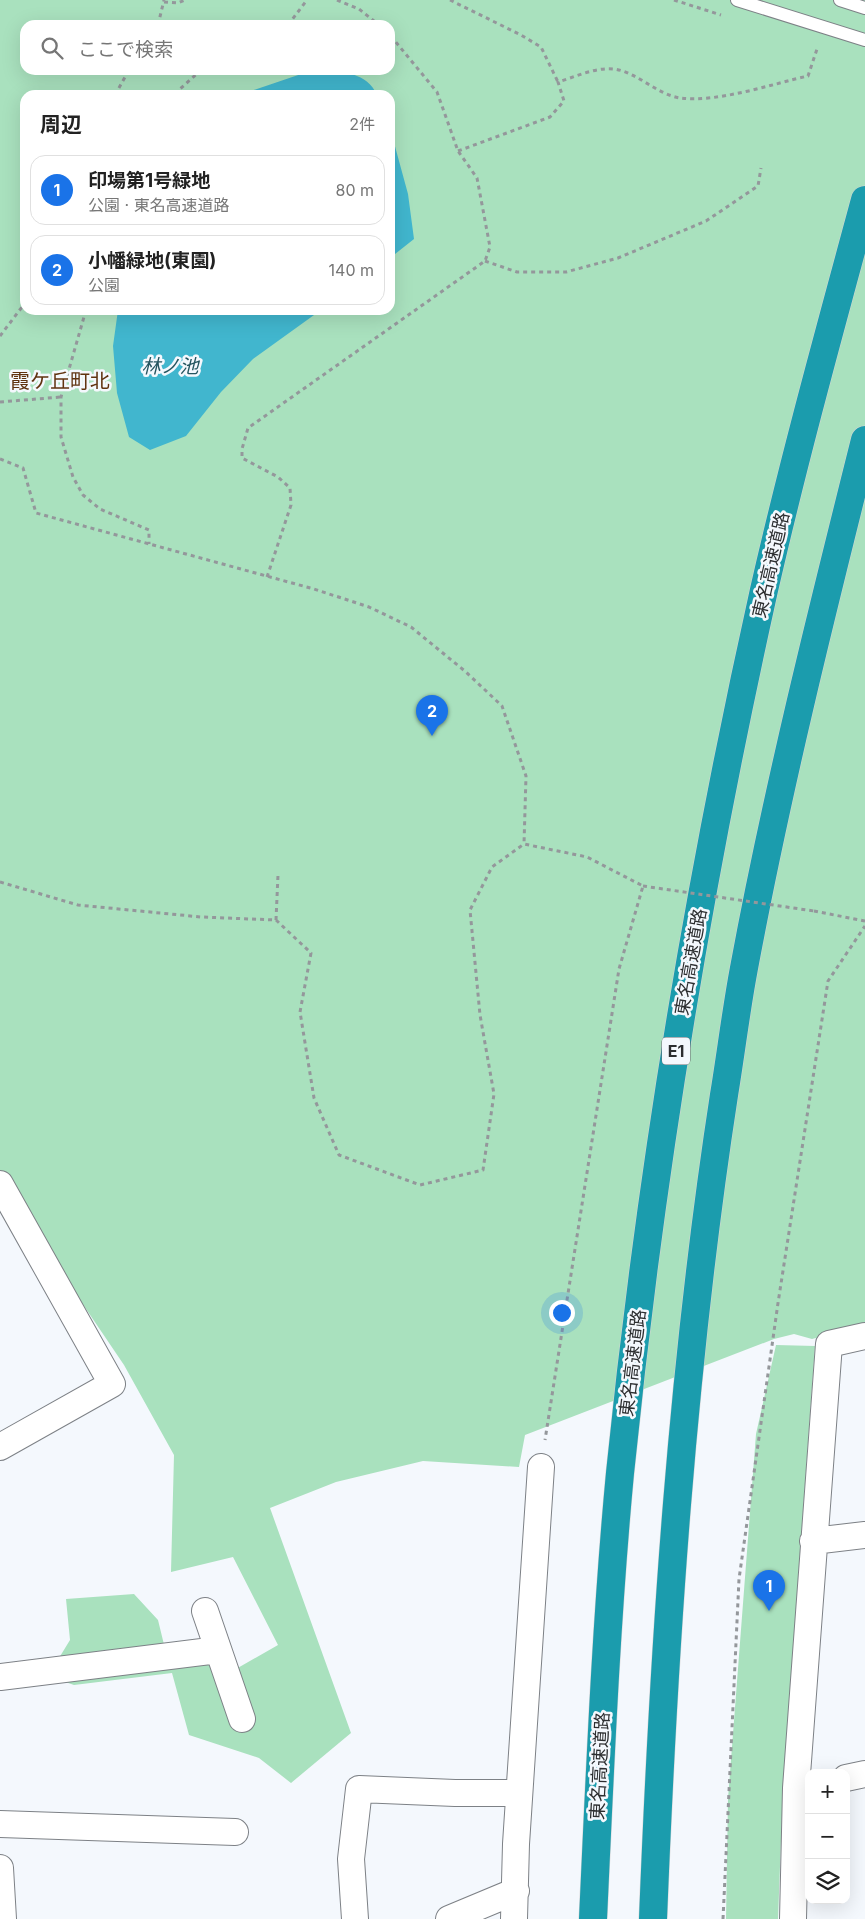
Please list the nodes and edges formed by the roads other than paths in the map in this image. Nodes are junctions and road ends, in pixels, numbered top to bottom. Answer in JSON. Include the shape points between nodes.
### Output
{"nodes":[{"id":1,"x":737,"y":0,"type":"edge"},
{"id":2,"x":840,"y":0,"type":"edge"},
{"id":3,"x":865,"y":8,"type":"edge"},
{"id":4,"x":865,"y":40,"type":"edge"},
{"id":5,"x":865,"y":200,"type":"edge"},
{"id":6,"x":865,"y":440,"type":"edge"},
{"id":7,"x":0,"y":1184,"type":"edge"},
{"id":8,"x":865,"y":1336,"type":"edge"},
{"id":9,"x":0,"y":1447,"type":"edge"},
{"id":10,"x":541,"y":1467,"type":"road end"},
{"id":11,"x":865,"y":1535,"type":"edge"},
{"id":12,"x":814,"y":1541,"type":"junction"},
{"id":13,"x":205,"y":1611,"type":"dead end"},
{"id":14,"x":218,"y":1650,"type":"junction"},
{"id":15,"x":0,"y":1677,"type":"edge"},
{"id":16,"x":242,"y":1719,"type":"dead end"},
{"id":17,"x":865,"y":1774,"type":"edge"},
{"id":18,"x":850,"y":1777,"type":"edge"},
{"id":19,"x":802,"y":1786,"type":"edge"},
{"id":20,"x":519,"y":1794,"type":"junction"},
{"id":21,"x":0,"y":1824,"type":"edge"},
{"id":22,"x":235,"y":1832,"type":"dead end"},
{"id":23,"x":0,"y":1868,"type":"edge"},
{"id":24,"x":516,"y":1891,"type":"junction"},
{"id":25,"x":3,"y":1919,"type":"edge"},
{"id":26,"x":355,"y":1919,"type":"edge"},
{"id":27,"x":449,"y":1919,"type":"edge"},
{"id":28,"x":514,"y":1919,"type":"edge"},
{"id":29,"x":593,"y":1919,"type":"edge"},
{"id":30,"x":653,"y":1919,"type":"edge"},
{"id":31,"x":792,"y":1919,"type":"edge"}],
"edges":[{"from":1,"to":4,"type":"lane"},
{"from":2,"to":3,"type":"lane"},
{"from":5,"to":29,"type":"highway","name":"東名高速道路","number":"E1","via":[[765,588],[730,754],[679,1028],[646,1256],[621,1471],[605,1647]]},
{"from":6,"to":30,"type":"highway","via":[[788,752],[744,970],[706,1212],[686,1392],[662,1719]]},
{"from":7,"to":9,"type":"street","via":[[112,1384]]},
{"from":8,"to":12,"type":"street","via":[[829,1344]]},
{"from":10,"to":20,"type":"street"},
{"from":11,"to":12,"type":"street"},
{"from":12,"to":19,"type":"street"},
{"from":13,"to":14,"type":"street"},
{"from":14,"to":15,"type":"street"},
{"from":14,"to":16,"type":"street"},
{"from":17,"to":18,"type":"street"},
{"from":19,"to":31,"type":"street"},
{"from":20,"to":24,"type":"street"},
{"from":20,"to":26,"type":"street","via":[[359,1789],[351,1859]]},
{"from":21,"to":22,"type":"street"},
{"from":23,"to":25,"type":"street"},
{"from":24,"to":27,"type":"street"},
{"from":24,"to":28,"type":"street"}]}
